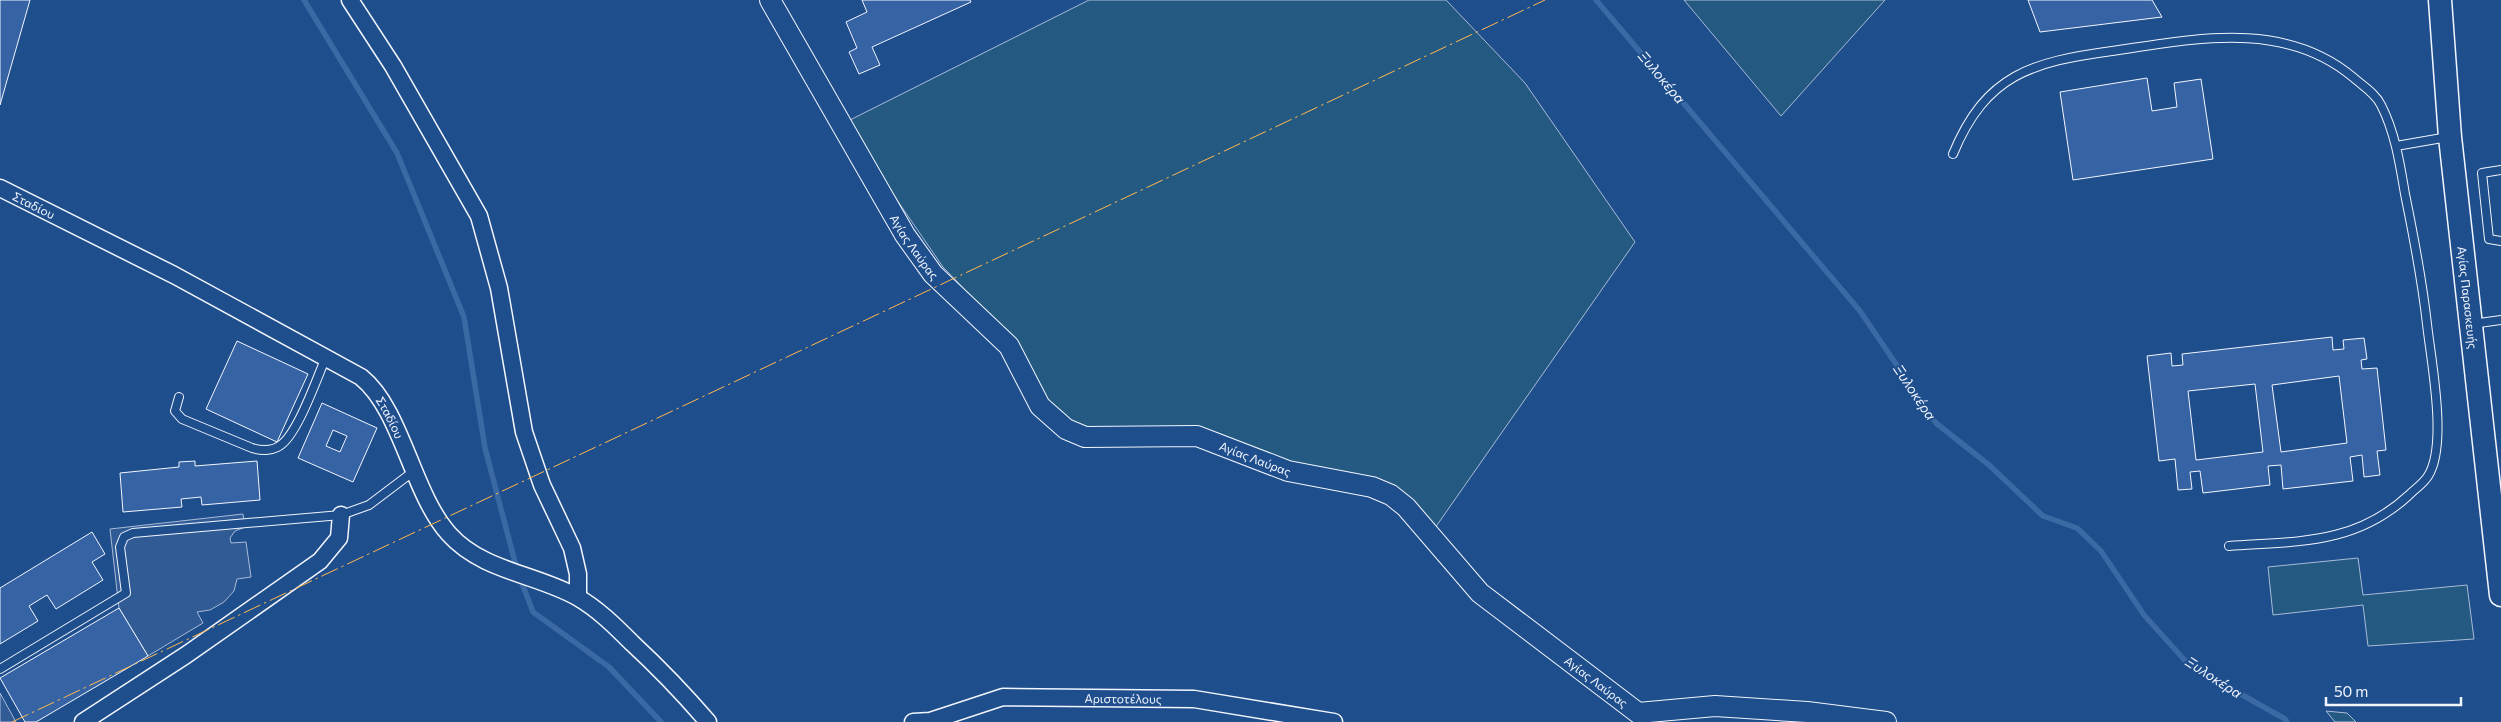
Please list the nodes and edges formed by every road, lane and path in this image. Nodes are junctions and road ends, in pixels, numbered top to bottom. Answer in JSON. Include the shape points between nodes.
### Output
{"nodes":[{"id":1,"x":350,"y":0,"type":"edge"},
{"id":2,"x":770,"y":0,"type":"edge"},
{"id":3,"x":2440,"y":0,"type":"edge"},
{"id":4,"x":2450,"y":136,"type":"junction"},
{"id":5,"x":2396,"y":146,"type":"junction"},
{"id":6,"x":1952,"y":154,"type":"dead end"},
{"id":7,"x":2501,"y":170,"type":"edge"},
{"id":8,"x":0,"y":188,"type":"edge"},
{"id":9,"x":2501,"y":241,"type":"edge"},
{"id":10,"x":2501,"y":320,"type":"edge"},
{"id":11,"x":2470,"y":324,"type":"junction"},
{"id":12,"x":326,"y":357,"type":"junction"},
{"id":13,"x":179,"y":397,"type":"dead end"},
{"id":14,"x":414,"y":471,"type":"junction"},
{"id":15,"x":341,"y":515,"type":"junction"},
{"id":16,"x":2229,"y":546,"type":"dead end"},
{"id":17,"x":2501,"y":595,"type":"edge"},
{"id":18,"x":578,"y":597,"type":"junction"},
{"id":19,"x":0,"y":669,"type":"edge"},
{"id":20,"x":1632,"y":717,"type":"edge"},
{"id":21,"x":83,"y":722,"type":"edge"},
{"id":22,"x":708,"y":722,"type":"edge"},
{"id":23,"x":913,"y":722,"type":"edge"},
{"id":24,"x":1334,"y":722,"type":"edge"},
{"id":25,"x":1886,"y":722,"type":"edge"}],
"edges":[{"from":1,"to":18,"type":"street","via":[[393,66],[478,216],[500,288],[524,432],[542,485],[572,548],[578,574]]},
{"from":2,"to":20,"type":"street","name":"Αγίας Λαύρας","via":[[905,235],[934,274],[1009,346],[1040,406],[1066,429],[1085,437],[1196,436],[1288,471],[1372,487],[1390,495],[1406,507],[1480,593]]},
{"from":3,"to":4,"type":"main road","name":"Αγίας Παρασκευής"},
{"from":4,"to":5,"type":"lane"},
{"from":4,"to":11,"type":"main road","name":"Αγίας Παρασκευής"},
{"from":5,"to":6,"type":"lane","via":[[2380,102],[2342,68],[2290,43],[2253,38],[2206,38],[2070,57],[2023,72],[2006,81],[1978,106]]},
{"from":5,"to":16,"type":"lane","via":[[2421,277],[2438,422],[2435,462],[2428,477],[2371,524],[2328,538]]},
{"from":7,"to":9,"type":"lane","via":[[2482,173],[2490,239]]},
{"from":8,"to":12,"type":"street","name":"Σταδίου","via":[[174,275]]},
{"from":10,"to":11,"type":"lane"},
{"from":11,"to":17,"type":"main road","name":"Αγίας Παρασκευής"},
{"from":12,"to":13,"type":"lane","via":[[289,436],[281,445],[268,450],[236,443],[182,420],[175,411]]},
{"from":12,"to":14,"type":"street","name":"Σταδίου","via":[[361,377],[374,389]]},
{"from":14,"to":15,"type":"lane","via":[[369,505]]},
{"from":14,"to":18,"type":"street","name":"Σταδίου","via":[[434,512],[449,534],[467,550]]},
{"from":15,"to":19,"type":"lane","via":[[133,532],[124,537],[120,547],[126,593]]},
{"from":15,"to":21,"type":"street","via":[[339,538],[320,561]]},
{"from":18,"to":22,"type":"street","name":"Σταδίου","via":[[608,620]]},
{"from":20,"to":25,"type":"street","name":"Αγίας Λαύρας","via":[[1715,706],[1807,712]]},
{"from":23,"to":24,"type":"street","name":"Αριστοτέλους","via":[[930,721],[1003,697],[1194,699]]}]}
